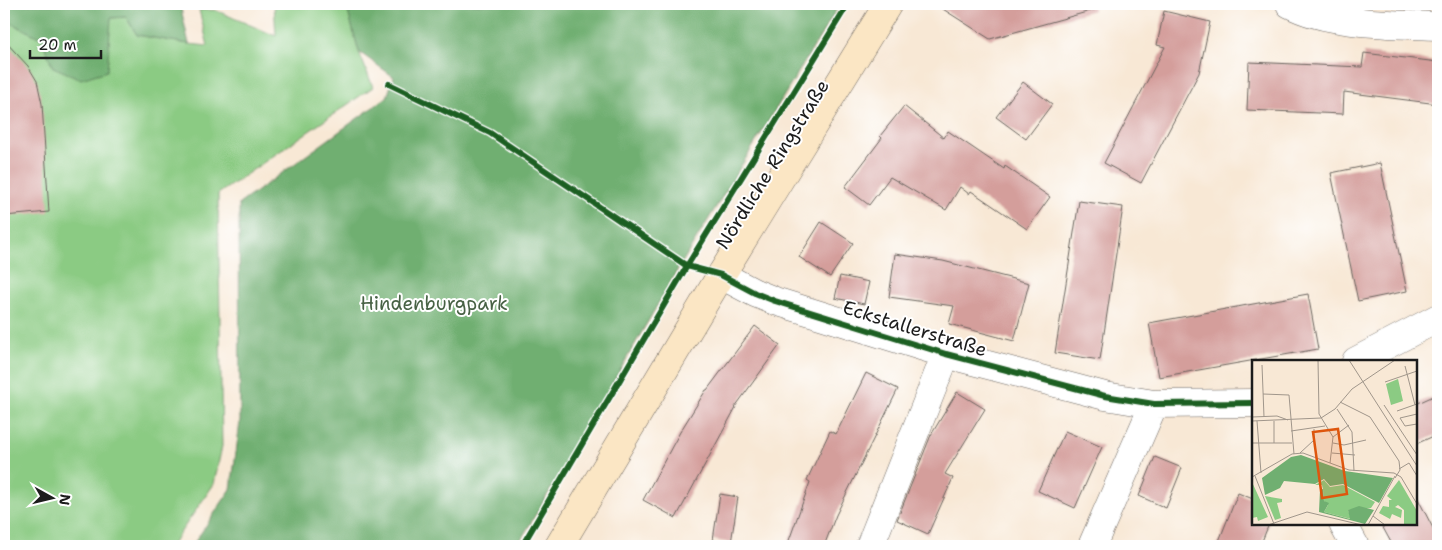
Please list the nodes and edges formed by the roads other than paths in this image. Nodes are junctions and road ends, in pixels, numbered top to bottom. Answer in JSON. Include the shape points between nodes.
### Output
{"nodes":[{"id":1,"x":888,"y":4,"type":"edge"},
{"id":2,"x":1290,"y":4,"type":"edge"},
{"id":3,"x":1438,"y":26,"type":"edge"},
{"id":4,"x":720,"y":275,"type":"junction"},
{"id":5,"x":1438,"y":318,"type":"edge"},
{"id":6,"x":946,"y":354,"type":"junction"},
{"id":7,"x":1358,"y":360,"type":"edge"},
{"id":8,"x":1252,"y":403,"type":"edge"},
{"id":9,"x":1154,"y":404,"type":"junction"},
{"id":10,"x":1344,"y":525,"type":"edge"},
{"id":11,"x":559,"y":546,"type":"edge"},
{"id":12,"x":870,"y":546,"type":"edge"},
{"id":13,"x":1092,"y":546,"type":"edge"},
{"id":14,"x":1355,"y":546,"type":"edge"}],
"edges":[{"from":1,"to":4,"type":"main road","name":"Nördliche Ringstraße"},
{"from":2,"to":3,"type":"street","via":[[1303,11],[1358,22]]},
{"from":4,"to":6,"type":"street","name":"Eckstallerstraße","via":[[774,301]]},
{"from":4,"to":11,"type":"main road","name":"Nördliche Ringstraße"},
{"from":5,"to":7,"type":"street"},
{"from":6,"to":9,"type":"street","name":"Eckstallerstraße","via":[[1105,396]]},
{"from":6,"to":12,"type":"street"},
{"from":8,"to":9,"type":"street","name":"Eckstallerstraße"},
{"from":9,"to":13,"type":"street"},
{"from":10,"to":14,"type":"street"}]}
